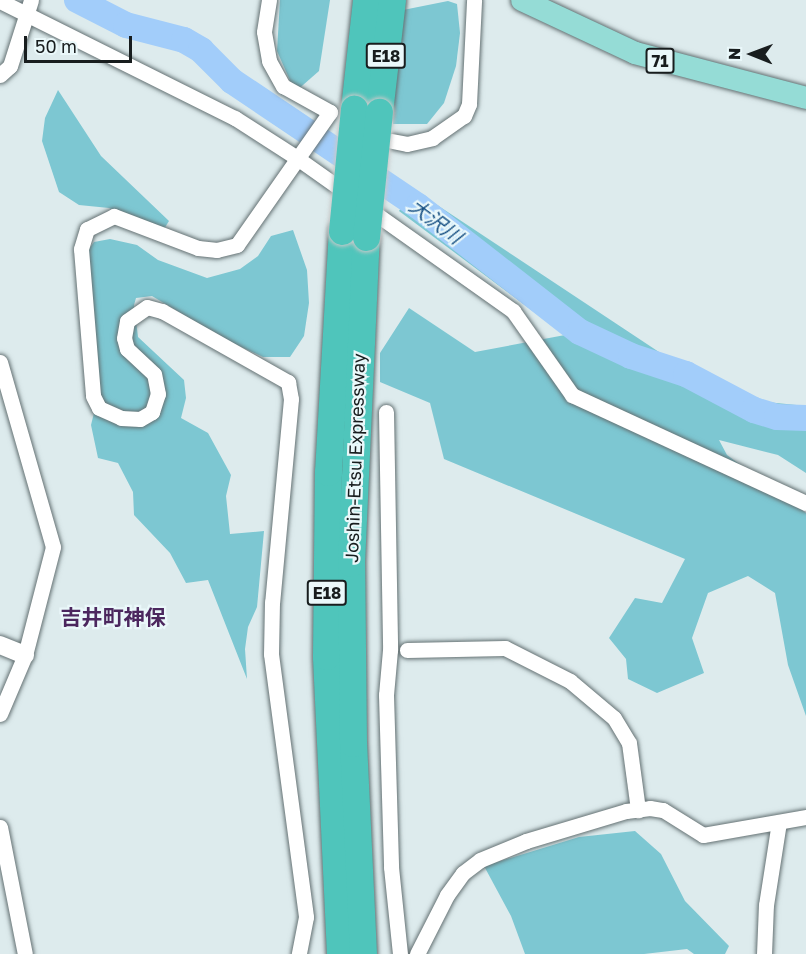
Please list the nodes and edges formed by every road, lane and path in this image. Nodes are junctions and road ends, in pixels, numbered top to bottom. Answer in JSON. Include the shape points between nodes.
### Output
{"nodes":[{"id":1,"x":269,"y":0,"type":"edge"},
{"id":2,"x":366,"y":0,"type":"edge"},
{"id":3,"x":392,"y":0,"type":"edge"},
{"id":4,"x":474,"y":0,"type":"edge"},
{"id":5,"x":522,"y":0,"type":"edge"},
{"id":6,"x":0,"y":1,"type":"edge"},
{"id":7,"x":29,"y":6,"type":"edge"},
{"id":8,"x":0,"y":75,"type":"edge"},
{"id":9,"x":806,"y":98,"type":"edge"},
{"id":10,"x":366,"y":111,"type":"junction"},
{"id":11,"x":392,"y":141,"type":"dead end"},
{"id":12,"x":297,"y":158,"type":"junction"},
{"id":13,"x":354,"y":234,"type":"junction"},
{"id":14,"x":0,"y":362,"type":"edge"},
{"id":15,"x":386,"y":412,"type":"dead end"},
{"id":16,"x":806,"y":502,"type":"edge"},
{"id":17,"x":0,"y":645,"type":"edge"},
{"id":18,"x":407,"y":650,"type":"dead end"},
{"id":19,"x":25,"y":655,"type":"junction"},
{"id":20,"x":0,"y":714,"type":"edge"},
{"id":21,"x":638,"y":810,"type":"junction"},
{"id":22,"x":806,"y":817,"type":"edge"},
{"id":23,"x":779,"y":822,"type":"junction"},
{"id":24,"x":0,"y":827,"type":"edge"},
{"id":25,"x":25,"y":954,"type":"edge"},
{"id":26,"x":299,"y":954,"type":"edge"},
{"id":27,"x":340,"y":954,"type":"edge"},
{"id":28,"x":363,"y":954,"type":"edge"},
{"id":29,"x":400,"y":954,"type":"edge"},
{"id":30,"x":417,"y":954,"type":"edge"},
{"id":31,"x":764,"y":954,"type":"edge"}],
"edges":[{"from":1,"to":12,"type":"street","via":[[264,32],[269,61],[283,86],[330,112]]},
{"from":2,"to":10,"type":"highway","name":"Joshin-Etsu Expressway","number":"E18"},
{"from":3,"to":10,"type":"highway","name":"Joshin-Etsu Expressway","number":"E18"},
{"from":4,"to":11,"type":"street","via":[[469,105],[464,116],[432,138],[414,143]]},
{"from":5,"to":9,"type":"main road","number":"71","via":[[635,53]]},
{"from":6,"to":7,"type":"street"},
{"from":7,"to":8,"type":"street","via":[[10,66]]},
{"from":7,"to":12,"type":"street","via":[[235,118]]},
{"from":10,"to":13,"type":"highway","name":"Joshin-Etsu Expressway","number":"E18","bridge":true},
{"from":12,"to":16,"type":"street","via":[[513,311],[572,395]]},
{"from":12,"to":26,"type":"street","via":[[237,245],[217,250],[198,248],[114,216],[87,229],[81,249],[93,396],[99,408],[140,419],[152,412],[158,394],[154,375],[127,349],[124,338],[127,321],[147,307],[162,311],[288,382],[291,399],[272,602],[271,654],[306,917]]},
{"from":13,"to":27,"type":"highway","name":"Joshin-Etsu Expressway","number":"E18","via":[[328,472],[326,656],[331,831]]},
{"from":13,"to":28,"type":"highway","name":"Joshin-Etsu Expressway","number":"E18","via":[[353,743]]},
{"from":14,"to":19,"type":"street","via":[[53,547]]},
{"from":15,"to":29,"type":"street","via":[[390,650],[386,696],[391,867]]},
{"from":17,"to":19,"type":"street"},
{"from":18,"to":21,"type":"street","via":[[505,648],[570,681],[614,718],[629,743]]},
{"from":19,"to":20,"type":"street"},
{"from":21,"to":23,"type":"street","via":[[663,810],[703,835]]},
{"from":21,"to":30,"type":"street","via":[[526,841],[480,860],[447,895]]},
{"from":22,"to":23,"type":"street"},
{"from":23,"to":31,"type":"street","via":[[766,905]]},
{"from":24,"to":25,"type":"street"}]}
